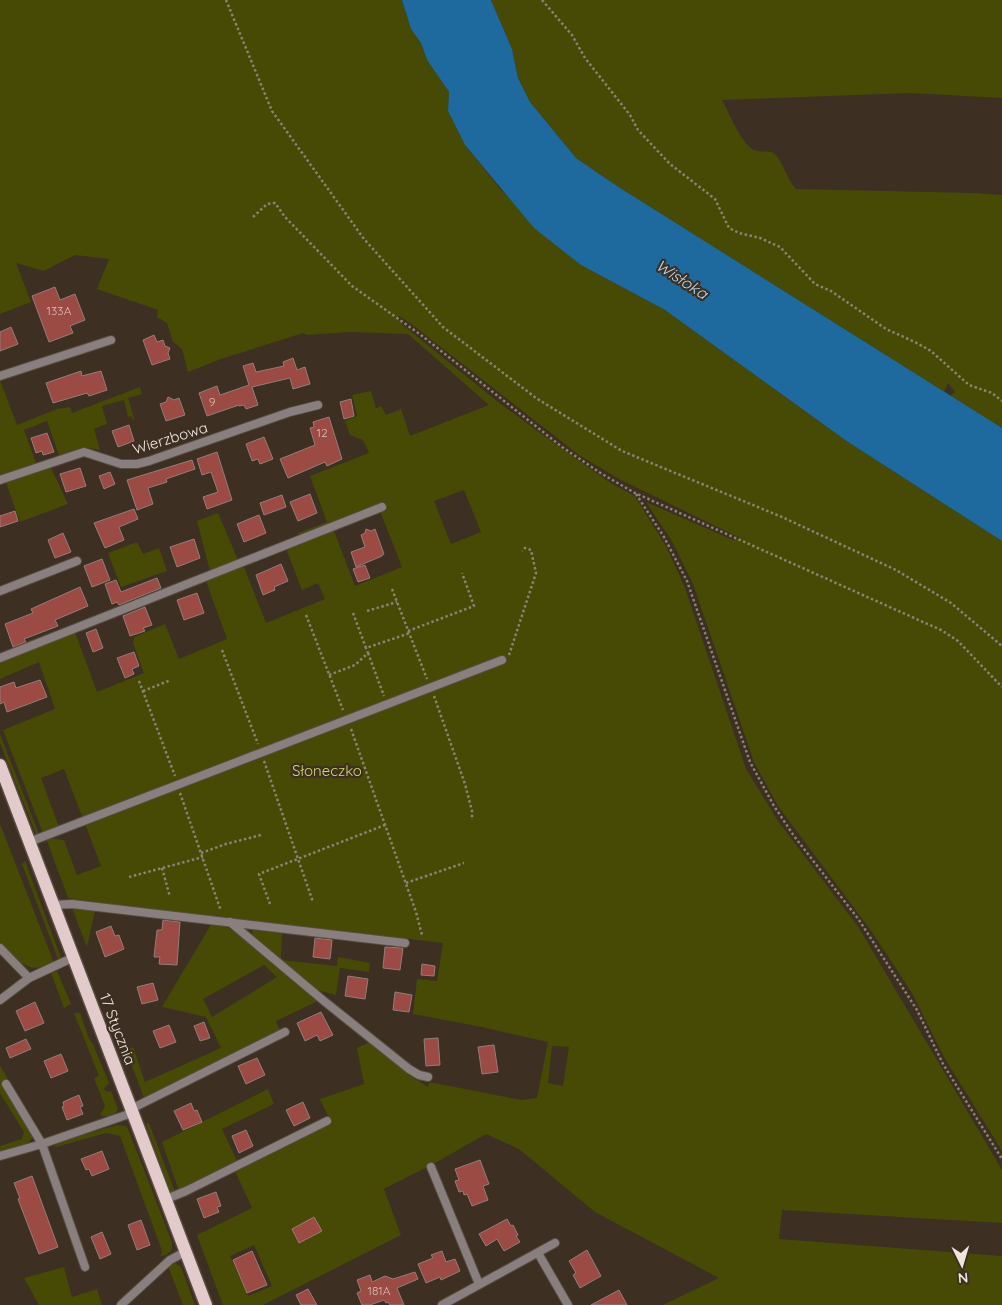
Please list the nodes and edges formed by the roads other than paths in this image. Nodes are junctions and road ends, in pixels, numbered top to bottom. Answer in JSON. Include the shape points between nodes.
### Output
{"nodes":[{"id":1,"x":110,"y":340,"type":"dead end"},
{"id":2,"x":0,"y":376,"type":"edge"},
{"id":3,"x":318,"y":405,"type":"dead end"},
{"id":4,"x":0,"y":480,"type":"edge"},
{"id":5,"x":382,"y":507,"type":"dead end"},
{"id":6,"x":77,"y":561,"type":"dead end"},
{"id":7,"x":0,"y":591,"type":"edge"},
{"id":8,"x":0,"y":658,"type":"edge"},
{"id":9,"x":502,"y":660,"type":"road end"},
{"id":10,"x":0,"y":765,"type":"edge"},
{"id":11,"x":29,"y":842,"type":"junction"},
{"id":12,"x":53,"y":905,"type":"junction"},
{"id":13,"x":230,"y":922,"type":"junction"},
{"id":14,"x":404,"y":943,"type":"dead end"},
{"id":15,"x":0,"y":948,"type":"edge"},
{"id":16,"x":72,"y":958,"type":"junction"},
{"id":17,"x":29,"y":978,"type":"junction"},
{"id":18,"x":0,"y":1000,"type":"edge"},
{"id":19,"x":285,"y":1032,"type":"dead end"},
{"id":20,"x":428,"y":1077,"type":"dead end"},
{"id":21,"x":6,"y":1084,"type":"dead end"},
{"id":22,"x":131,"y":1111,"type":"junction"},
{"id":23,"x":327,"y":1121,"type":"dead end"},
{"id":24,"x":42,"y":1144,"type":"junction"},
{"id":25,"x":0,"y":1156,"type":"edge"},
{"id":26,"x":431,"y":1167,"type":"dead end"},
{"id":27,"x":164,"y":1200,"type":"junction"},
{"id":28,"x":555,"y":1243,"type":"dead end"},
{"id":29,"x":185,"y":1252,"type":"junction"},
{"id":30,"x":538,"y":1252,"type":"junction"},
{"id":31,"x":85,"y":1267,"type":"dead end"},
{"id":32,"x":479,"y":1284,"type":"junction"},
{"id":33,"x":120,"y":1305,"type":"edge"},
{"id":34,"x":206,"y":1305,"type":"edge"},
{"id":35,"x":442,"y":1305,"type":"edge"},
{"id":36,"x":568,"y":1305,"type":"edge"}],
"edges":[{"from":1,"to":2,"type":"lane"},
{"from":3,"to":4,"type":"lane","name":"Wierzbowa","via":[[143,462],[121,464],[84,452]]},
{"from":5,"to":8,"type":"lane"},
{"from":6,"to":7,"type":"lane"},
{"from":9,"to":11,"type":"lane"},
{"from":10,"to":11,"type":"main road","name":"17 Stycznia"},
{"from":11,"to":12,"type":"main road","name":"17 Stycznia"},
{"from":12,"to":13,"type":"lane","via":[[72,904]]},
{"from":12,"to":16,"type":"main road","name":"17 Stycznia"},
{"from":13,"to":14,"type":"lane"},
{"from":13,"to":20,"type":"lane","via":[[409,1069]]},
{"from":15,"to":17,"type":"lane"},
{"from":16,"to":17,"type":"lane"},
{"from":16,"to":22,"type":"main road","name":"17 Stycznia"},
{"from":17,"to":18,"type":"lane"},
{"from":19,"to":22,"type":"lane"},
{"from":21,"to":24,"type":"lane"},
{"from":22,"to":24,"type":"lane"},
{"from":22,"to":27,"type":"main road","name":"17 Stycznia"},
{"from":23,"to":27,"type":"lane"},
{"from":24,"to":25,"type":"lane"},
{"from":24,"to":31,"type":"lane"},
{"from":26,"to":32,"type":"lane"},
{"from":27,"to":29,"type":"main road","name":"17 Stycznia"},
{"from":28,"to":30,"type":"lane"},
{"from":29,"to":33,"type":"lane","via":[[170,1260]]},
{"from":29,"to":34,"type":"main road","name":"17 Stycznia"},
{"from":30,"to":32,"type":"lane"},
{"from":30,"to":36,"type":"lane"},
{"from":32,"to":35,"type":"lane"}]}
